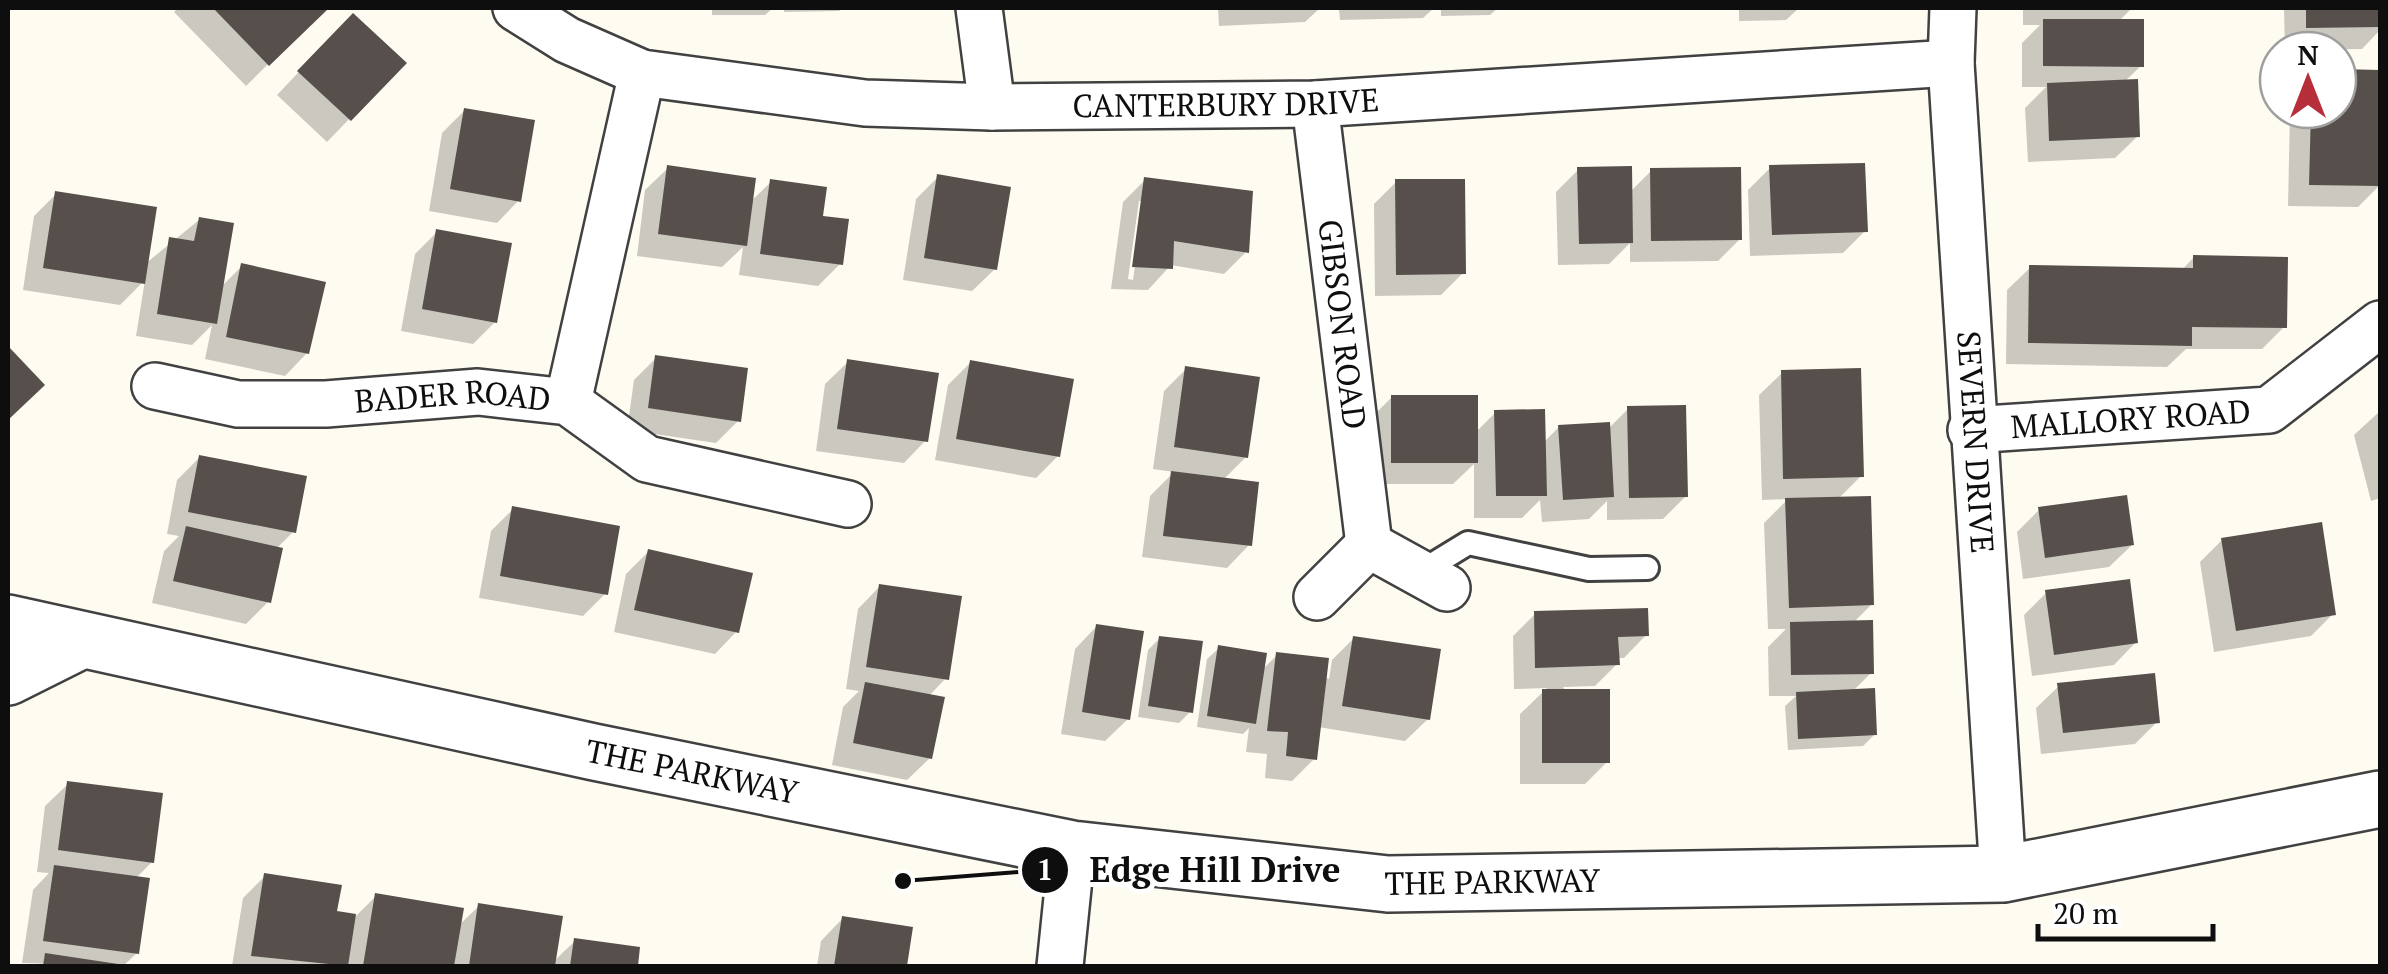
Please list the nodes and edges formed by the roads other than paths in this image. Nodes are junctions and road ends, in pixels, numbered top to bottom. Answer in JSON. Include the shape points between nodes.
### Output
{"nodes":[{"id":1,"x":516,"y":8,"type":"edge"},
{"id":2,"x":979,"y":8,"type":"edge"},
{"id":3,"x":1953,"y":8,"type":"edge"},
{"id":4,"x":1950,"y":63,"type":"junction"},
{"id":5,"x":642,"y":74,"type":"junction"},
{"id":6,"x":1316,"y":104,"type":"junction"},
{"id":7,"x":992,"y":107,"type":"junction"},
{"id":8,"x":2380,"y":324,"type":"edge"},
{"id":9,"x":155,"y":386,"type":"dead end"},
{"id":10,"x":568,"y":402,"type":"junction"},
{"id":11,"x":1971,"y":430,"type":"junction"},
{"id":12,"x":848,"y":504,"type":"dead end"},
{"id":13,"x":1368,"y":546,"type":"junction"},
{"id":14,"x":1647,"y":568,"type":"dead end"},
{"id":15,"x":1433,"y":580,"type":"joint"},
{"id":16,"x":1317,"y":597,"type":"dead end"},
{"id":17,"x":8,"y":623,"type":"edge"},
{"id":18,"x":80,"y":642,"type":"junction"},
{"id":19,"x":8,"y":677,"type":"edge"},
{"id":20,"x":2380,"y":799,"type":"edge"},
{"id":21,"x":1072,"y":849,"type":"junction"},
{"id":22,"x":2002,"y":874,"type":"junction"},
{"id":23,"x":1060,"y":966,"type":"edge"}],
"edges":[{"from":1,"to":5,"type":"street","name":"CANTERBURY DRIVE"},
{"from":2,"to":7,"type":"street"},
{"from":3,"to":4,"type":"street","name":"SEVERN DRIVE"},
{"from":4,"to":6,"type":"street","name":"CANTERBURY DRIVE"},
{"from":4,"to":11,"type":"street","name":"SEVERN DRIVE"},
{"from":5,"to":7,"type":"street","name":"CANTERBURY DRIVE","via":[[865,103]]},
{"from":5,"to":10,"type":"street"},
{"from":6,"to":7,"type":"street","name":"CANTERBURY DRIVE"},
{"from":6,"to":13,"type":"street","name":"GIBSON ROAD"},
{"from":8,"to":11,"type":"street","name":"MALLORY ROAD","via":[[2269,410]]},
{"from":9,"to":10,"type":"street","name":"BADER ROAD","via":[[238,404],[478,392]]},
{"from":10,"to":12,"type":"street","name":"BADER ROAD","via":[[647,459]]},
{"from":11,"to":22,"type":"street","name":"SEVERN DRIVE"},
{"from":13,"to":15,"type":"street"},
{"from":13,"to":16,"type":"street"},
{"from":14,"to":15,"type":"lane","via":[[1589,569],[1468,544]]},
{"from":17,"to":18,"type":"street","name":"THE PARKWAY"},
{"from":18,"to":19,"type":"street"},
{"from":18,"to":21,"type":"street","name":"THE PARKWAY"},
{"from":20,"to":22,"type":"street","name":"THE PARKWAY"},
{"from":21,"to":22,"type":"street","name":"THE PARKWAY","via":[[1388,884]]},
{"from":21,"to":23,"type":"street"}]}
